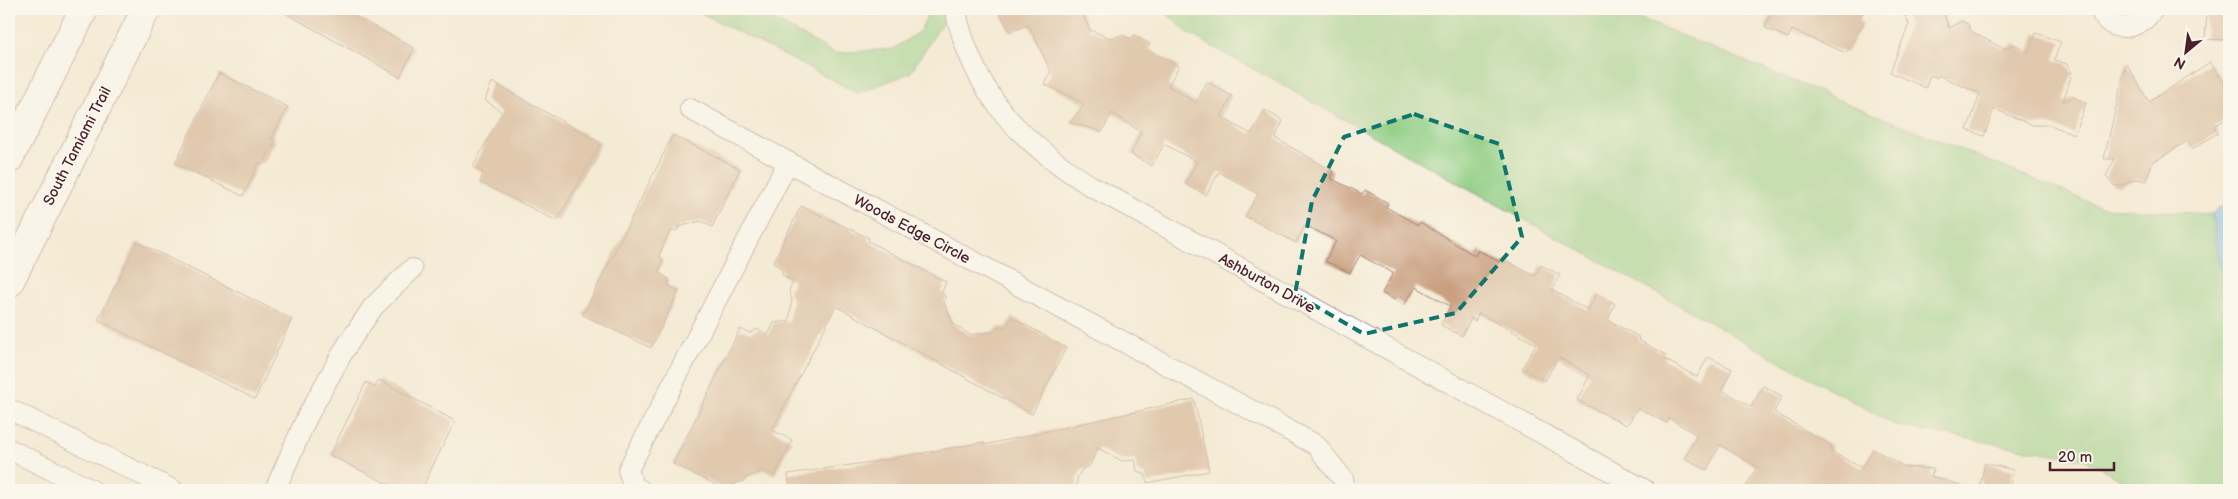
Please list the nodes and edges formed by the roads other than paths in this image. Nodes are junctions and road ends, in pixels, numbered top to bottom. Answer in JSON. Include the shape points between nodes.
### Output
{"nodes":[{"id":1,"x":84,"y":9,"type":"edge"},
{"id":2,"x":146,"y":9,"type":"edge"},
{"id":3,"x":955,"y":9,"type":"edge"},
{"id":4,"x":2100,"y":9,"type":"edge"},
{"id":5,"x":2153,"y":9,"type":"edge"},
{"id":6,"x":690,"y":109,"type":"dead end"},
{"id":7,"x":9,"y":159,"type":"edge"},
{"id":8,"x":788,"y":162,"type":"junction"},
{"id":9,"x":412,"y":269,"type":"dead end"},
{"id":10,"x":9,"y":283,"type":"edge"},
{"id":11,"x":9,"y":409,"type":"edge"},
{"id":12,"x":9,"y":449,"type":"edge"},
{"id":13,"x":92,"y":490,"type":"edge"},
{"id":14,"x":173,"y":490,"type":"edge"},
{"id":15,"x":275,"y":490,"type":"edge"},
{"id":16,"x":641,"y":490,"type":"edge"},
{"id":17,"x":1345,"y":490,"type":"edge"},
{"id":18,"x":1646,"y":490,"type":"edge"}],
"edges":[{"from":1,"to":7,"type":"main road"},
{"from":2,"to":10,"type":"main road","name":"South Tamiami Trail"},
{"from":3,"to":18,"type":"street","name":"Ashburton Drive","via":[[969,54],[985,90],[1016,129],[1062,168]]},
{"from":4,"to":5,"type":"street","via":[[2108,21],[2128,28],[2139,25]]},
{"from":6,"to":8,"type":"street","name":"Woods Edge Circle"},
{"from":8,"to":16,"type":"street","via":[[628,470],[634,487]]},
{"from":8,"to":17,"type":"street","name":"Woods Edge Circle","via":[[1316,445],[1343,479]]},
{"from":9,"to":15,"type":"street","via":[[373,307],[344,350],[307,417]]},
{"from":11,"to":14,"type":"street"},
{"from":12,"to":13,"type":"street"}]}
